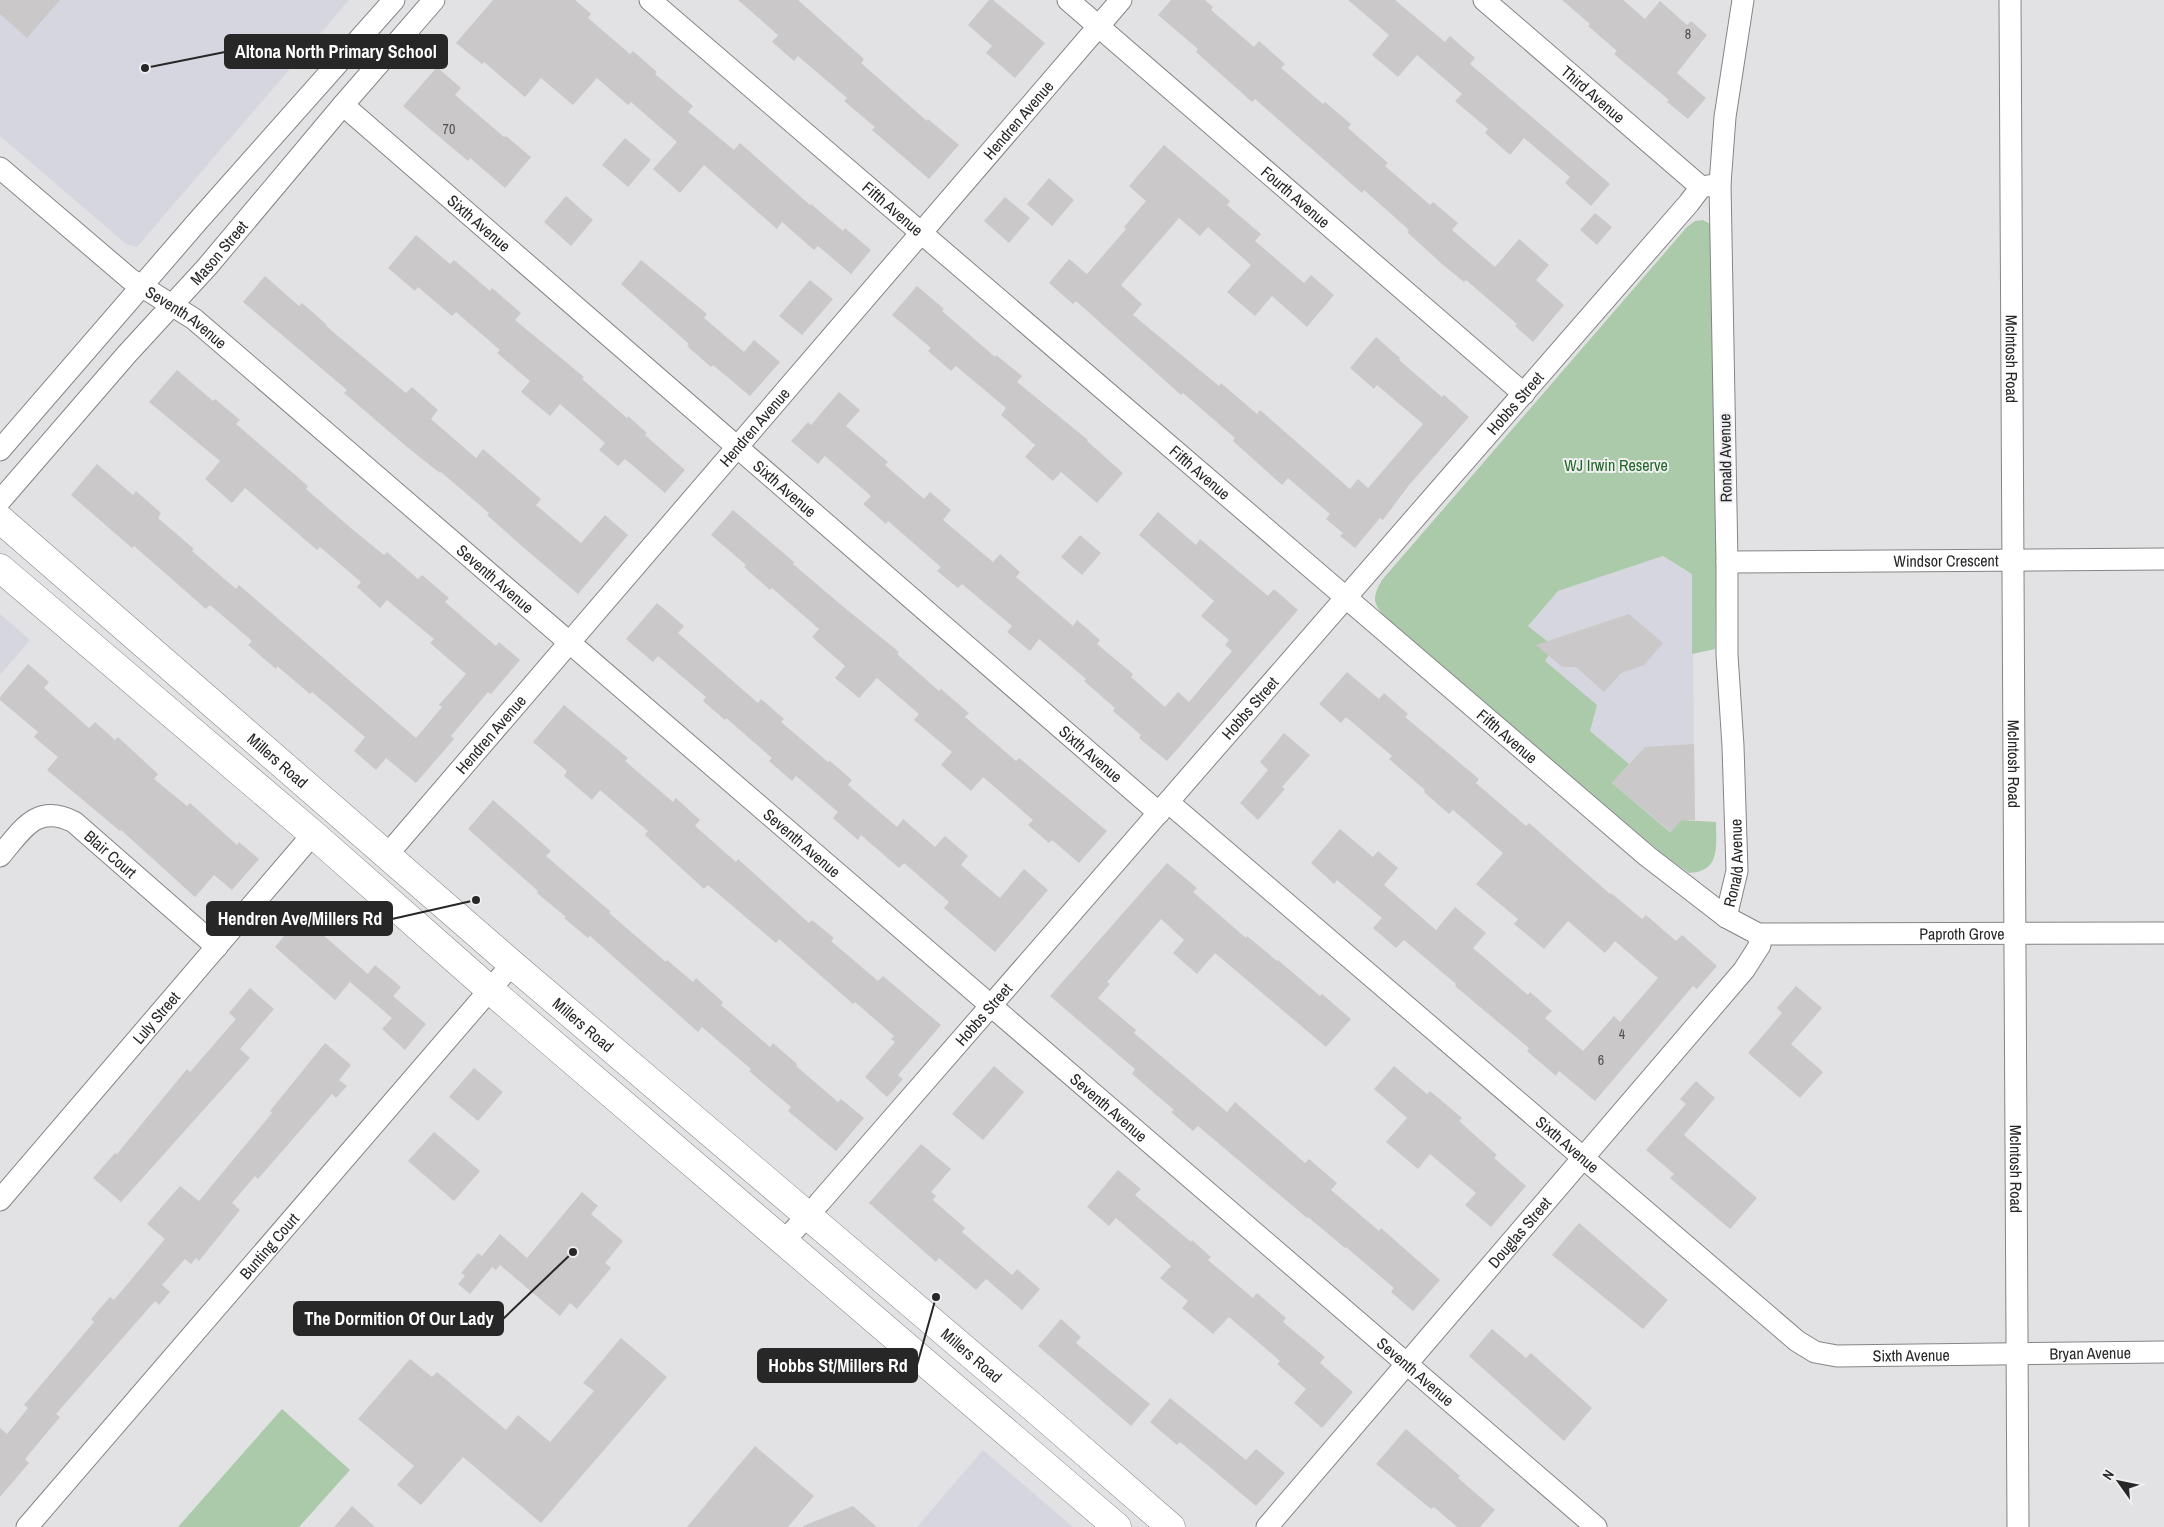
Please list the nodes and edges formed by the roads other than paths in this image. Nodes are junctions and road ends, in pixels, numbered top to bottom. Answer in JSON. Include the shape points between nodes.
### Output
{"nodes":[{"id":1,"x":394,"y":0,"type":"edge"},
{"id":2,"x":434,"y":0,"type":"edge"},
{"id":3,"x":650,"y":0,"type":"edge"},
{"id":4,"x":1068,"y":0,"type":"edge"},
{"id":5,"x":1121,"y":0,"type":"edge"},
{"id":6,"x":1484,"y":0,"type":"edge"},
{"id":7,"x":1743,"y":0,"type":"edge"},
{"id":8,"x":2010,"y":0,"type":"edge"},
{"id":9,"x":1098,"y":26,"type":"junction"},
{"id":10,"x":343,"y":105,"type":"junction"},
{"id":11,"x":0,"y":168,"type":"edge"},
{"id":12,"x":1710,"y":186,"type":"junction"},
{"id":13,"x":922,"y":232,"type":"junction"},
{"id":14,"x":141,"y":288,"type":"junction"},
{"id":15,"x":173,"y":304,"type":"junction"},
{"id":16,"x":1524,"y":394,"type":"junction"},
{"id":17,"x":738,"y":446,"type":"junction"},
{"id":18,"x":0,"y":450,"type":"edge"},
{"id":19,"x":0,"y":501,"type":"edge"},
{"id":20,"x":0,"y":519,"type":"edge"},
{"id":21,"x":2164,"y":559,"type":"edge"},
{"id":22,"x":2013,"y":560,"type":"junction"},
{"id":23,"x":1727,"y":562,"type":"junction"},
{"id":24,"x":0,"y":568,"type":"edge"},
{"id":25,"x":1346,"y":598,"type":"junction"},
{"id":26,"x":569,"y":643,"type":"junction"},
{"id":27,"x":1164,"y":808,"type":"junction"},
{"id":28,"x":313,"y":834,"type":"junction"},
{"id":29,"x":386,"y":854,"type":"junction"},
{"id":30,"x":0,"y":856,"type":"edge"},
{"id":31,"x":1726,"y":917,"type":"junction"},
{"id":32,"x":2016,"y":932,"type":"junction"},
{"id":33,"x":2164,"y":933,"type":"edge"},
{"id":34,"x":1758,"y":934,"type":"junction"},
{"id":35,"x":217,"y":947,"type":"junction"},
{"id":36,"x":512,"y":964,"type":"junction"},
{"id":37,"x":489,"y":989,"type":"junction"},
{"id":38,"x":991,"y":1006,"type":"junction"},
{"id":39,"x":1584,"y":1158,"type":"junction"},
{"id":40,"x":0,"y":1200,"type":"edge"},
{"id":41,"x":807,"y":1215,"type":"junction"},
{"id":42,"x":784,"y":1241,"type":"junction"},
{"id":43,"x":2164,"y":1352,"type":"edge"},
{"id":44,"x":2018,"y":1355,"type":"junction"},
{"id":45,"x":1407,"y":1364,"type":"junction"},
{"id":46,"x":27,"y":1527,"type":"edge"},
{"id":47,"x":1117,"y":1527,"type":"edge"},
{"id":48,"x":1171,"y":1527,"type":"edge"},
{"id":49,"x":1267,"y":1527,"type":"edge"},
{"id":50,"x":1596,"y":1527,"type":"edge"},
{"id":51,"x":2018,"y":1527,"type":"edge"}],
"edges":[{"from":1,"to":14,"type":"street"},
{"from":2,"to":10,"type":"street","name":"Mason Street"},
{"from":3,"to":13,"type":"street","name":"Fifth Avenue"},
{"from":4,"to":9,"type":"street","name":"Fourth Avenue"},
{"from":5,"to":9,"type":"street","name":"Hendren Avenue"},
{"from":6,"to":12,"type":"street","name":"Third Avenue"},
{"from":7,"to":12,"type":"street","name":"Ronald Avenue","via":[[1725,118]]},
{"from":8,"to":22,"type":"street","name":"McIntosh Road"},
{"from":9,"to":13,"type":"street","name":"Hendren Avenue"},
{"from":9,"to":16,"type":"street","name":"Fourth Avenue"},
{"from":10,"to":15,"type":"street","name":"Mason Street"},
{"from":10,"to":17,"type":"street","name":"Sixth Avenue"},
{"from":11,"to":14,"type":"street","name":"Seventh Avenue"},
{"from":12,"to":16,"type":"street","name":"Hobbs Street","via":[[1689,203]]},
{"from":12,"to":23,"type":"street","name":"Ronald Avenue"},
{"from":13,"to":17,"type":"street","name":"Hendren Avenue"},
{"from":13,"to":25,"type":"street","name":"Fifth Avenue"},
{"from":14,"to":15,"type":"street","name":"Seventh Avenue"},
{"from":14,"to":18,"type":"street"},
{"from":15,"to":19,"type":"street","name":"Mason Street"},
{"from":15,"to":26,"type":"street","name":"Seventh Avenue","via":[[202,325]]},
{"from":16,"to":25,"type":"street","name":"Hobbs Street"},
{"from":17,"to":26,"type":"street","name":"Hendren Avenue"},
{"from":17,"to":27,"type":"street","name":"Sixth Avenue"},
{"from":20,"to":29,"type":"main road","name":"Millers Road"},
{"from":21,"to":22,"type":"street","name":"Windsor Crescent"},
{"from":22,"to":23,"type":"street","name":"Windsor Crescent"},
{"from":22,"to":32,"type":"street","name":"McIntosh Road"},
{"from":23,"to":31,"type":"street","name":"Ronald Avenue","via":[[1727,655],[1736,871]]},
{"from":24,"to":28,"type":"main road","name":"Millers Road"},
{"from":25,"to":27,"type":"street","name":"Hobbs Street"},
{"from":25,"to":31,"type":"street","name":"Fifth Avenue","via":[[1647,856]]},
{"from":26,"to":29,"type":"street","name":"Hendren Avenue"},
{"from":26,"to":38,"type":"street","name":"Seventh Avenue"},
{"from":27,"to":38,"type":"street","name":"Hobbs Street"},
{"from":27,"to":39,"type":"street","name":"Sixth Avenue"},
{"from":28,"to":35,"type":"street","name":"Luly Street"},
{"from":28,"to":37,"type":"main road","name":"Millers Road"},
{"from":29,"to":36,"type":"main road","name":"Millers Road"},
{"from":30,"to":35,"type":"street","name":"Blair Court","via":[[35,819],[61,815],[74,822]]},
{"from":31,"to":34,"type":"street","name":"Fifth Avenue"},
{"from":32,"to":33,"type":"street","name":"Paproth Grove"},
{"from":32,"to":34,"type":"street","name":"Paproth Grove"},
{"from":32,"to":44,"type":"street","name":"McIntosh Road"},
{"from":34,"to":39,"type":"street","name":"Douglas Street","via":[[1760,945],[1744,970]]},
{"from":35,"to":40,"type":"street","name":"Luly Street"},
{"from":36,"to":37,"type":"street","name":"Bunting Court"},
{"from":36,"to":41,"type":"main road","name":"Millers Road"},
{"from":37,"to":42,"type":"main road","name":"Millers Road"},
{"from":37,"to":46,"type":"street","name":"Bunting Court"},
{"from":38,"to":41,"type":"street","name":"Hobbs Street"},
{"from":38,"to":45,"type":"street","name":"Seventh Avenue"},
{"from":39,"to":44,"type":"street","name":"Sixth Avenue","via":[[1797,1341],[1815,1352],[1837,1356]]},
{"from":39,"to":45,"type":"street","name":"Douglas Street"},
{"from":41,"to":42,"type":"street","name":"Hobbs Street"},
{"from":41,"to":48,"type":"main road","name":"Millers Road"},
{"from":42,"to":47,"type":"main road","name":"Millers Road"},
{"from":43,"to":44,"type":"street","name":"Bryan Avenue"},
{"from":44,"to":51,"type":"street","name":"McIntosh Road"},
{"from":45,"to":49,"type":"street","name":"Douglas Street"},
{"from":45,"to":50,"type":"street","name":"Seventh Avenue"}]}
